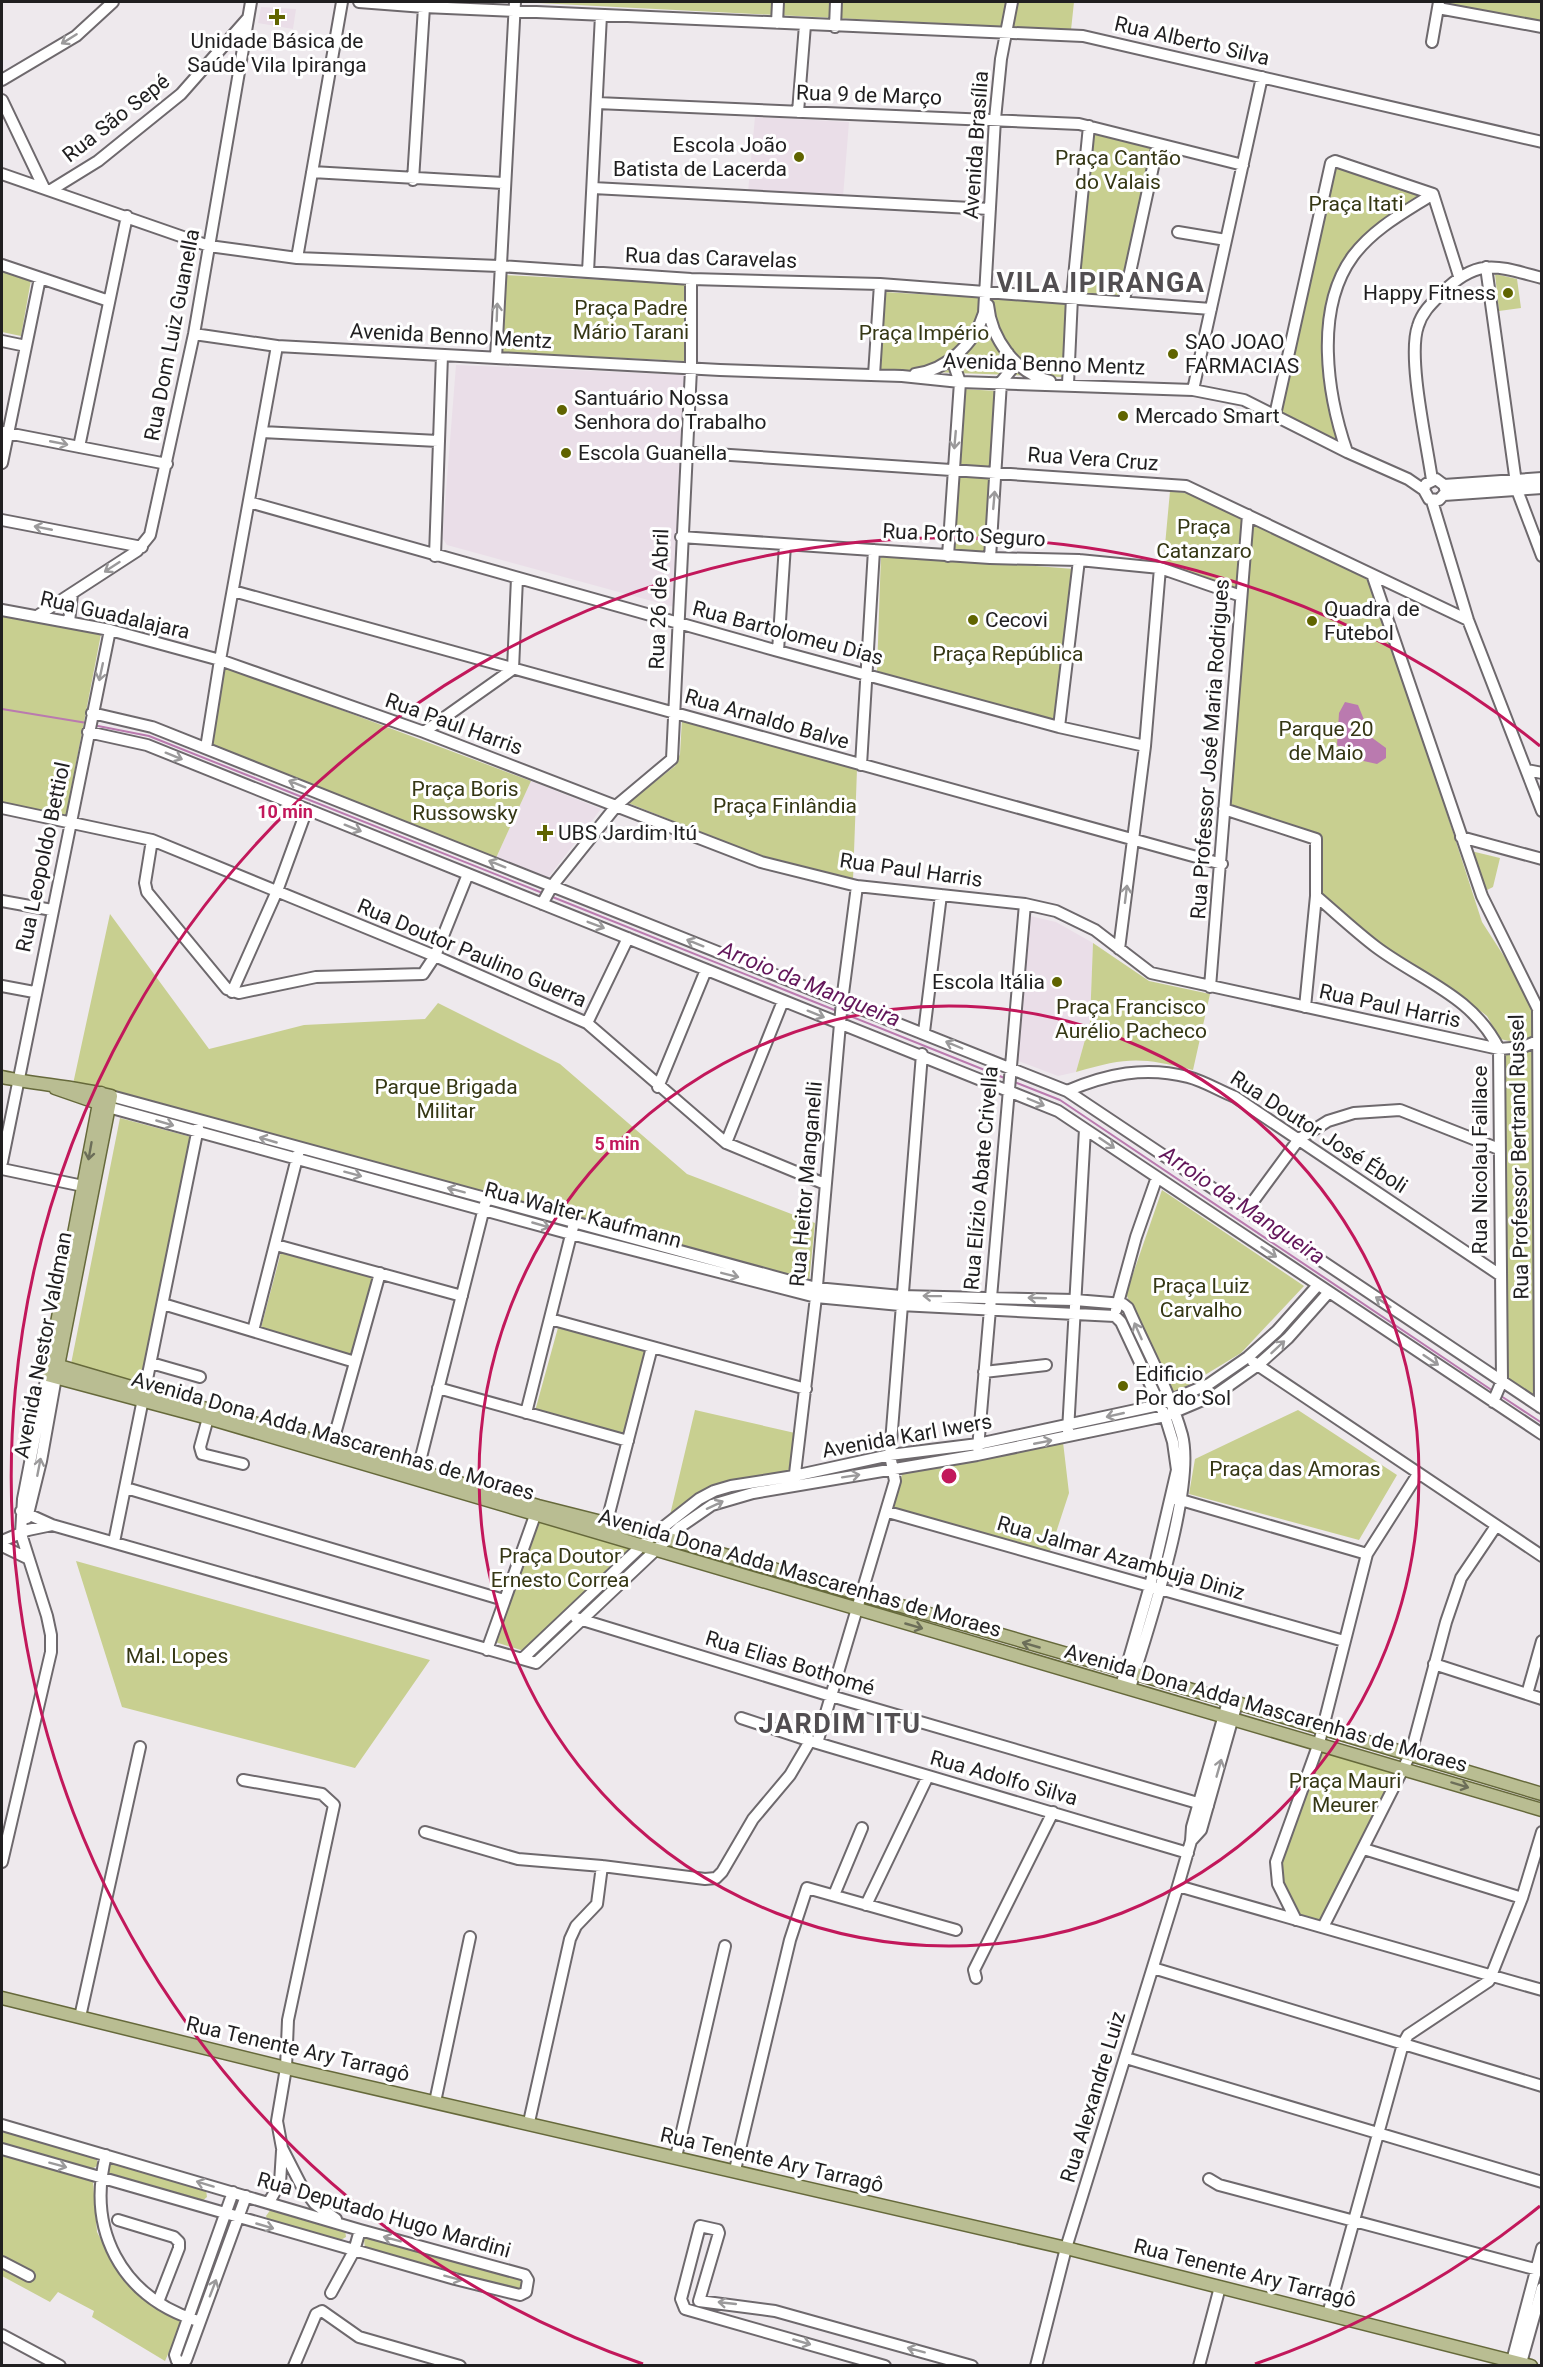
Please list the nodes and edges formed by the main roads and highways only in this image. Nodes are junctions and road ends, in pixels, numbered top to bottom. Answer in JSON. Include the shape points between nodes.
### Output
{"nodes":[{"id":1,"x":2,"y":1077,"type":"edge"},
{"id":2,"x":104,"y":1100,"type":"junction"},
{"id":3,"x":52,"y":1370,"type":"junction"},
{"id":4,"x":145,"y":1396,"type":"junction"},
{"id":5,"x":331,"y":1450,"type":"junction"},
{"id":6,"x":605,"y":1531,"type":"junction"},
{"id":7,"x":1542,"y":1794,"type":"edge"},
{"id":8,"x":1542,"y":1810,"type":"edge"},
{"id":9,"x":2,"y":1998,"type":"edge"},
{"id":10,"x":1521,"y":2363,"type":"edge"}],
"edges":[{"from":1,"to":2,"type":"main road","name":"Rua Walter Kaufmann","via":[[67,1086]]},
{"from":2,"to":3,"type":"main road","name":"Avenida Nestor Valdman"},
{"from":2,"to":3,"type":"main road","name":"Avenida Nestor Valdman","one_way":true,"via":[[83,1186]]},
{"from":3,"to":4,"type":"main road","name":"Avenida Dona Adda Mascarenhas de Moraes"},
{"from":4,"to":5,"type":"main road","name":"Avenida Dona Adda Mascarenhas de Moraes"},
{"from":4,"to":5,"type":"main road","name":"Avenida Dona Adda Mascarenhas de Moraes","via":[[208,1418]]},
{"from":5,"to":6,"type":"main road","name":"Avenida Dona Adda Mascarenhas de Moraes"},
{"from":7,"to":6,"type":"main road","name":"Avenida Dona Adda Mascarenhas de Moraes","one_way":true,"via":[[669,1539]]},
{"from":6,"to":8,"type":"main road","name":"Avenida Dona Adda Mascarenhas de Moraes","one_way":true,"via":[[642,1546]]},
{"from":9,"to":10,"type":"main road","name":"Rua Tenente Ary Tarragô","via":[[286,2068],[1066,2248]]}]}
